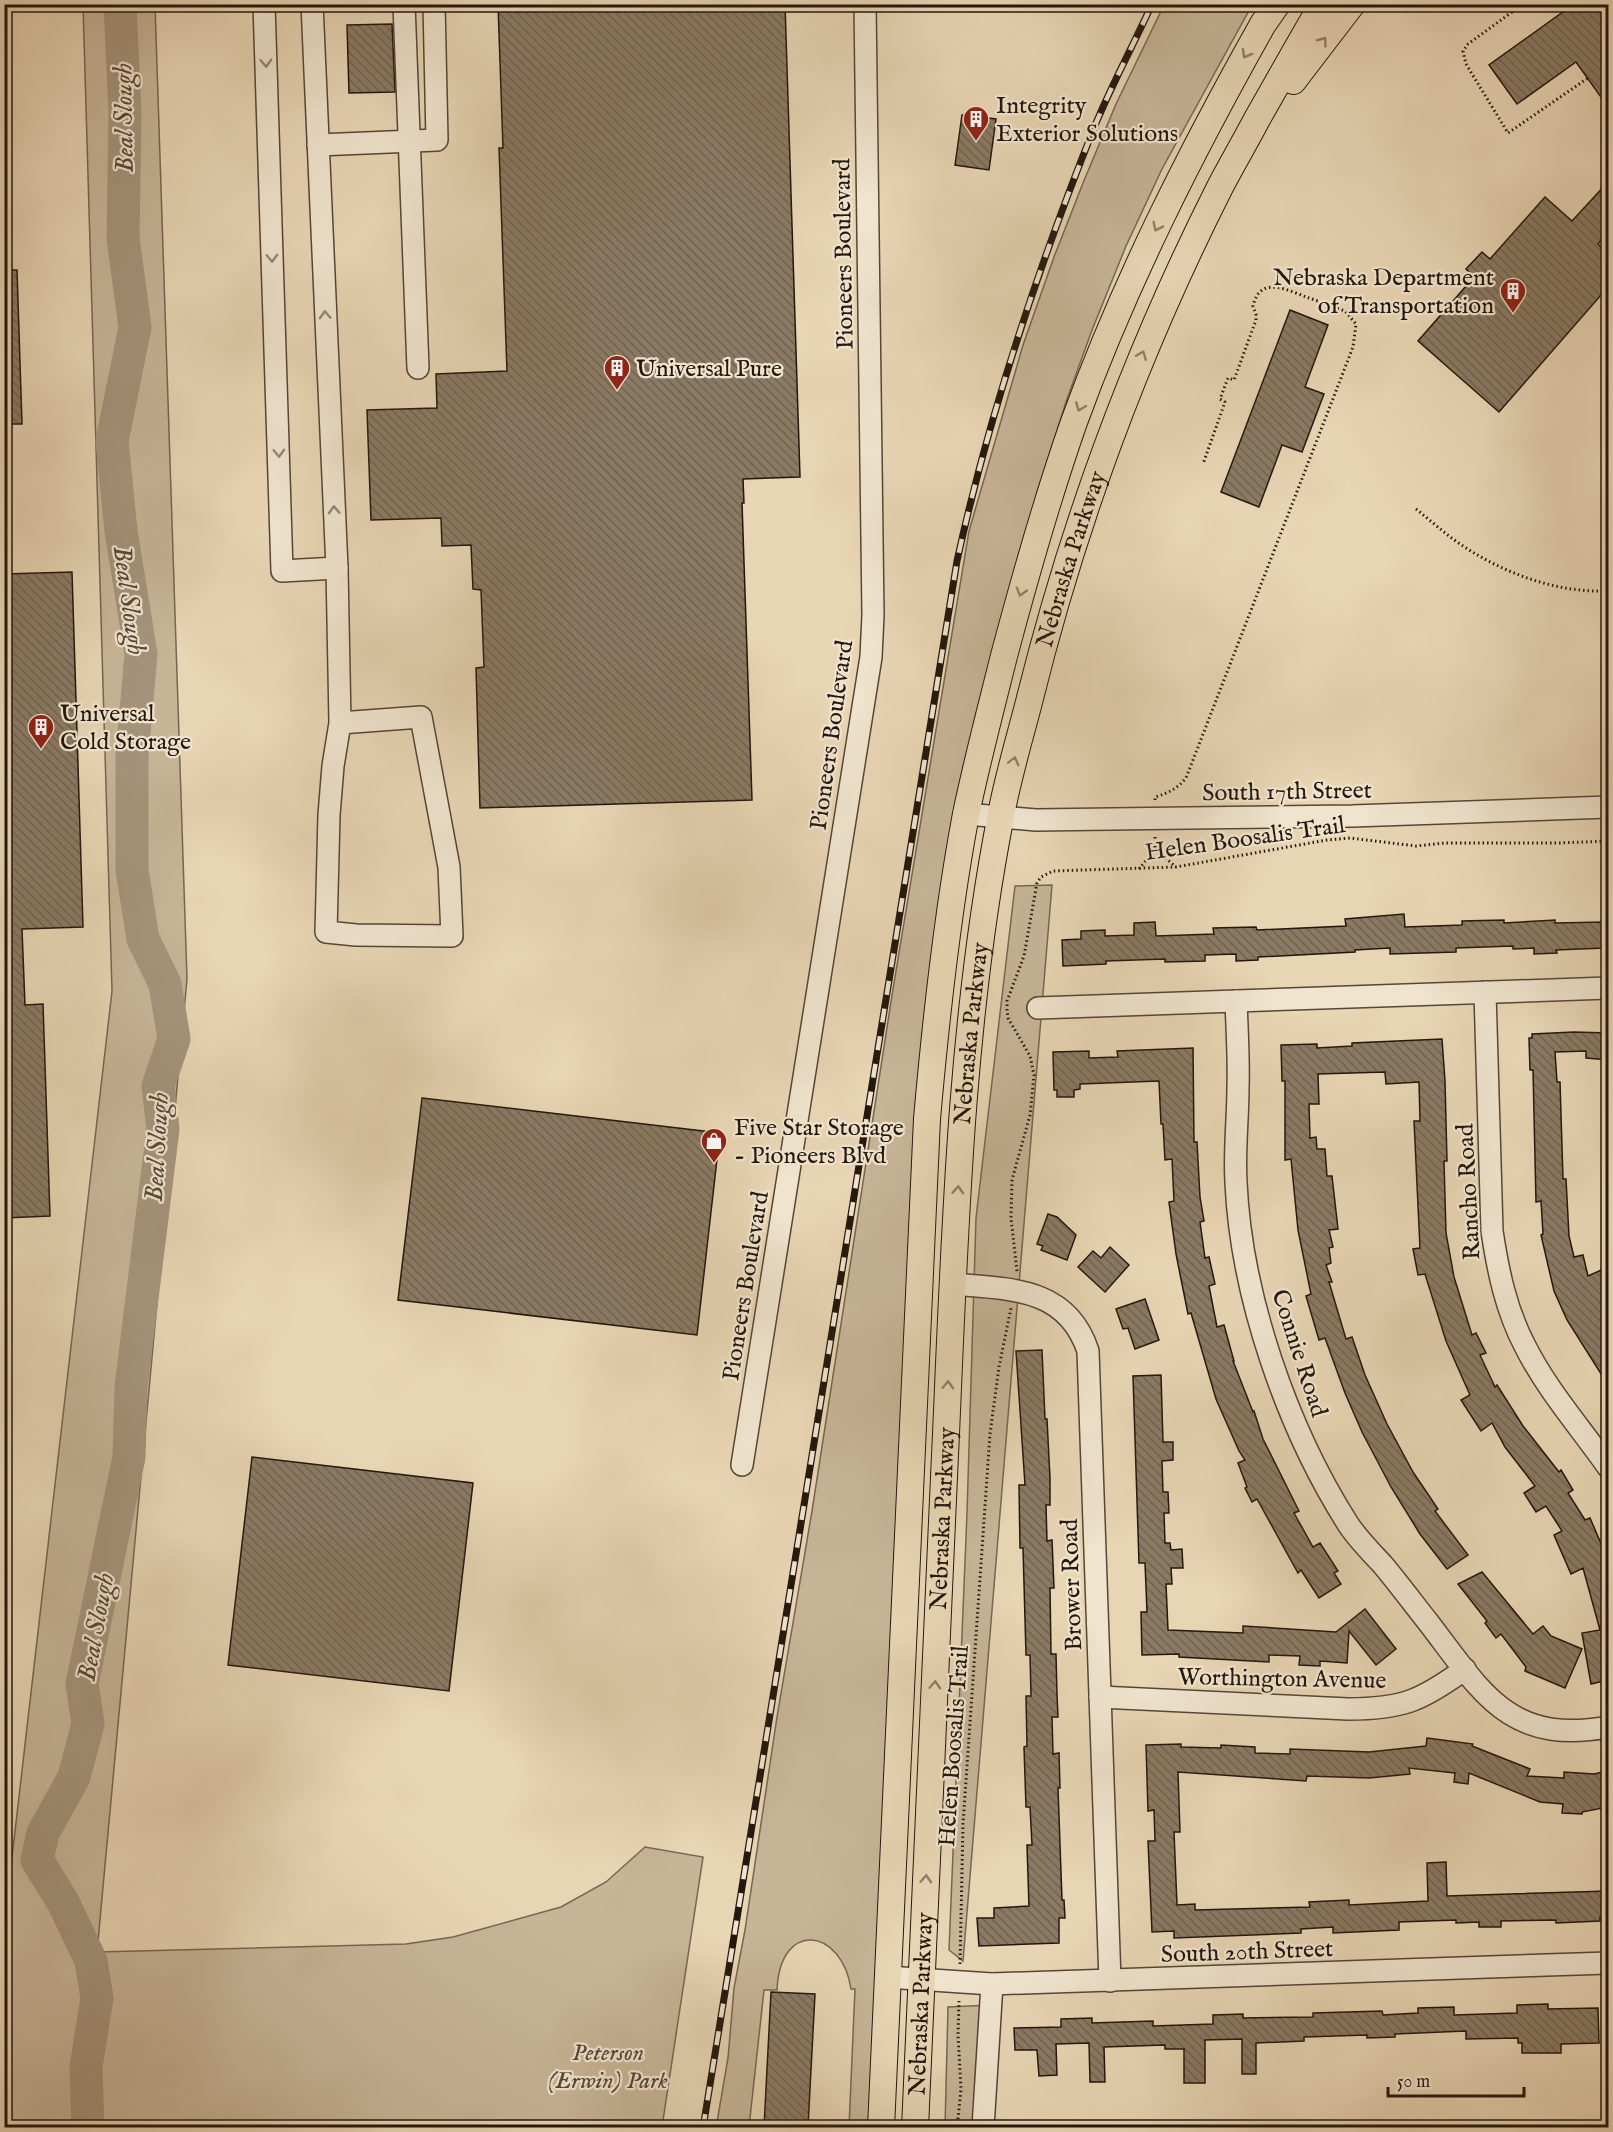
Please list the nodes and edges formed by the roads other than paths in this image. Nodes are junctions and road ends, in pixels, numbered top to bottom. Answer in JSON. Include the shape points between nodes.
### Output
{"nodes":[{"id":1,"x":264,"y":4,"type":"edge"},
{"id":2,"x":312,"y":4,"type":"edge"},
{"id":3,"x":404,"y":4,"type":"edge"},
{"id":4,"x":434,"y":4,"type":"edge"},
{"id":5,"x":865,"y":4,"type":"edge"},
{"id":6,"x":1323,"y":4,"type":"edge"},
{"id":7,"x":1352,"y":4,"type":"edge"},
{"id":8,"x":1271,"y":11,"type":"edge"},
{"id":9,"x":410,"y":141,"type":"junction"},
{"id":10,"x":318,"y":145,"type":"junction"},
{"id":11,"x":1238,"y":155,"type":"junction"},
{"id":12,"x":418,"y":368,"type":"dead end"},
{"id":13,"x":337,"y":568,"type":"junction"},
{"id":14,"x":340,"y":723,"type":"junction"},
{"id":15,"x":1608,"y":807,"type":"edge"},
{"id":16,"x":966,"y":814,"type":"junction"},
{"id":17,"x":1000,"y":818,"type":"junction"},
{"id":18,"x":1608,"y":988,"type":"edge"},
{"id":19,"x":1485,"y":992,"type":"junction"},
{"id":20,"x":1236,"y":1001,"type":"junction"},
{"id":21,"x":1038,"y":1008,"type":"dead end"},
{"id":22,"x":952,"y":1284,"type":"junction"},
{"id":23,"x":742,"y":1465,"type":"dead end"},
{"id":24,"x":1608,"y":1467,"type":"edge"},
{"id":25,"x":1464,"y":1669,"type":"junction"},
{"id":26,"x":1100,"y":1697,"type":"junction"},
{"id":27,"x":1608,"y":1728,"type":"edge"},
{"id":28,"x":1608,"y":1964,"type":"edge"},
{"id":29,"x":887,"y":1977,"type":"junction"},
{"id":30,"x":921,"y":1980,"type":"junction"},
{"id":31,"x":1110,"y":1981,"type":"junction"},
{"id":32,"x":992,"y":1984,"type":"junction"},
{"id":33,"x":881,"y":2127,"type":"edge"},
{"id":34,"x":915,"y":2127,"type":"edge"},
{"id":35,"x":983,"y":2127,"type":"edge"}],
"edges":[{"from":1,"to":13,"type":"street","one_way":true,"via":[[282,571]]},
{"from":2,"to":10,"type":"street"},
{"from":3,"to":9,"type":"street"},
{"from":4,"to":9,"type":"street","via":[[437,140]]},
{"from":5,"to":23,"type":"street","name":"Pioneers Boulevard","via":[[871,657]]},
{"from":6,"to":11,"type":"main road","name":"Nebraska Parkway"},
{"from":11,"to":7,"type":"main road","one_way":true},
{"from":8,"to":16,"type":"main road","name":"Nebraska Parkway","one_way":true,"via":[[1215,110],[1152,237],[1074,422],[1014,617]]},
{"from":9,"to":10,"type":"street"},
{"from":9,"to":12,"type":"street"},
{"from":13,"to":10,"type":"street","one_way":true},
{"from":17,"to":11,"type":"main road","name":"Nebraska Parkway","one_way":true,"via":[[1042,650],[1103,456],[1178,274]]},
{"from":13,"to":14,"type":"street"},
{"from":14,"to":14,"type":"street","via":[[329,815],[326,933],[452,936],[449,867],[421,717]]},
{"from":15,"to":17,"type":"street","name":"South 17th Street","via":[[1352,816]]},
{"from":16,"to":17,"type":"street","name":"South 17th Street"},
{"from":16,"to":29,"type":"main road","name":"Nebraska Parkway","via":[[941,976],[927,1119]]},
{"from":22,"to":17,"type":"main road","name":"Nebraska Parkway","one_way":true,"via":[[972,1012]]},
{"from":18,"to":19,"type":"street"},
{"from":19,"to":20,"type":"street"},
{"from":19,"to":24,"type":"street","name":"Rancho Road","via":[[1492,1231],[1498,1270],[1524,1345],[1547,1384]]},
{"from":20,"to":21,"type":"street"},
{"from":20,"to":25,"type":"street","name":"Connie Road","via":[[1236,1182],[1243,1246],[1271,1358],[1302,1439],[1349,1526]]},
{"from":22,"to":26,"type":"street","name":"Brower Road","via":[[1042,1298],[1066,1312],[1080,1330],[1088,1351]]},
{"from":30,"to":22,"type":"main road","name":"Nebraska Parkway","one_way":true},
{"from":25,"to":26,"type":"street","name":"Worthington Avenue","via":[[1421,1698],[1387,1708]]},
{"from":25,"to":27,"type":"street","via":[[1504,1710],[1533,1726],[1570,1732]]},
{"from":26,"to":31,"type":"street","name":"Brower Road"},
{"from":28,"to":31,"type":"street","name":"South 20th Street"},
{"from":29,"to":30,"type":"street","name":"South 20th Street"},
{"from":29,"to":33,"type":"main road","name":"Nebraska Parkway"},
{"from":30,"to":32,"type":"street","name":"South 20th Street"},
{"from":30,"to":34,"type":"main road","name":"Nebraska Parkway"},
{"from":31,"to":32,"type":"street","name":"South 20th Street"},
{"from":32,"to":35,"type":"street"}]}
